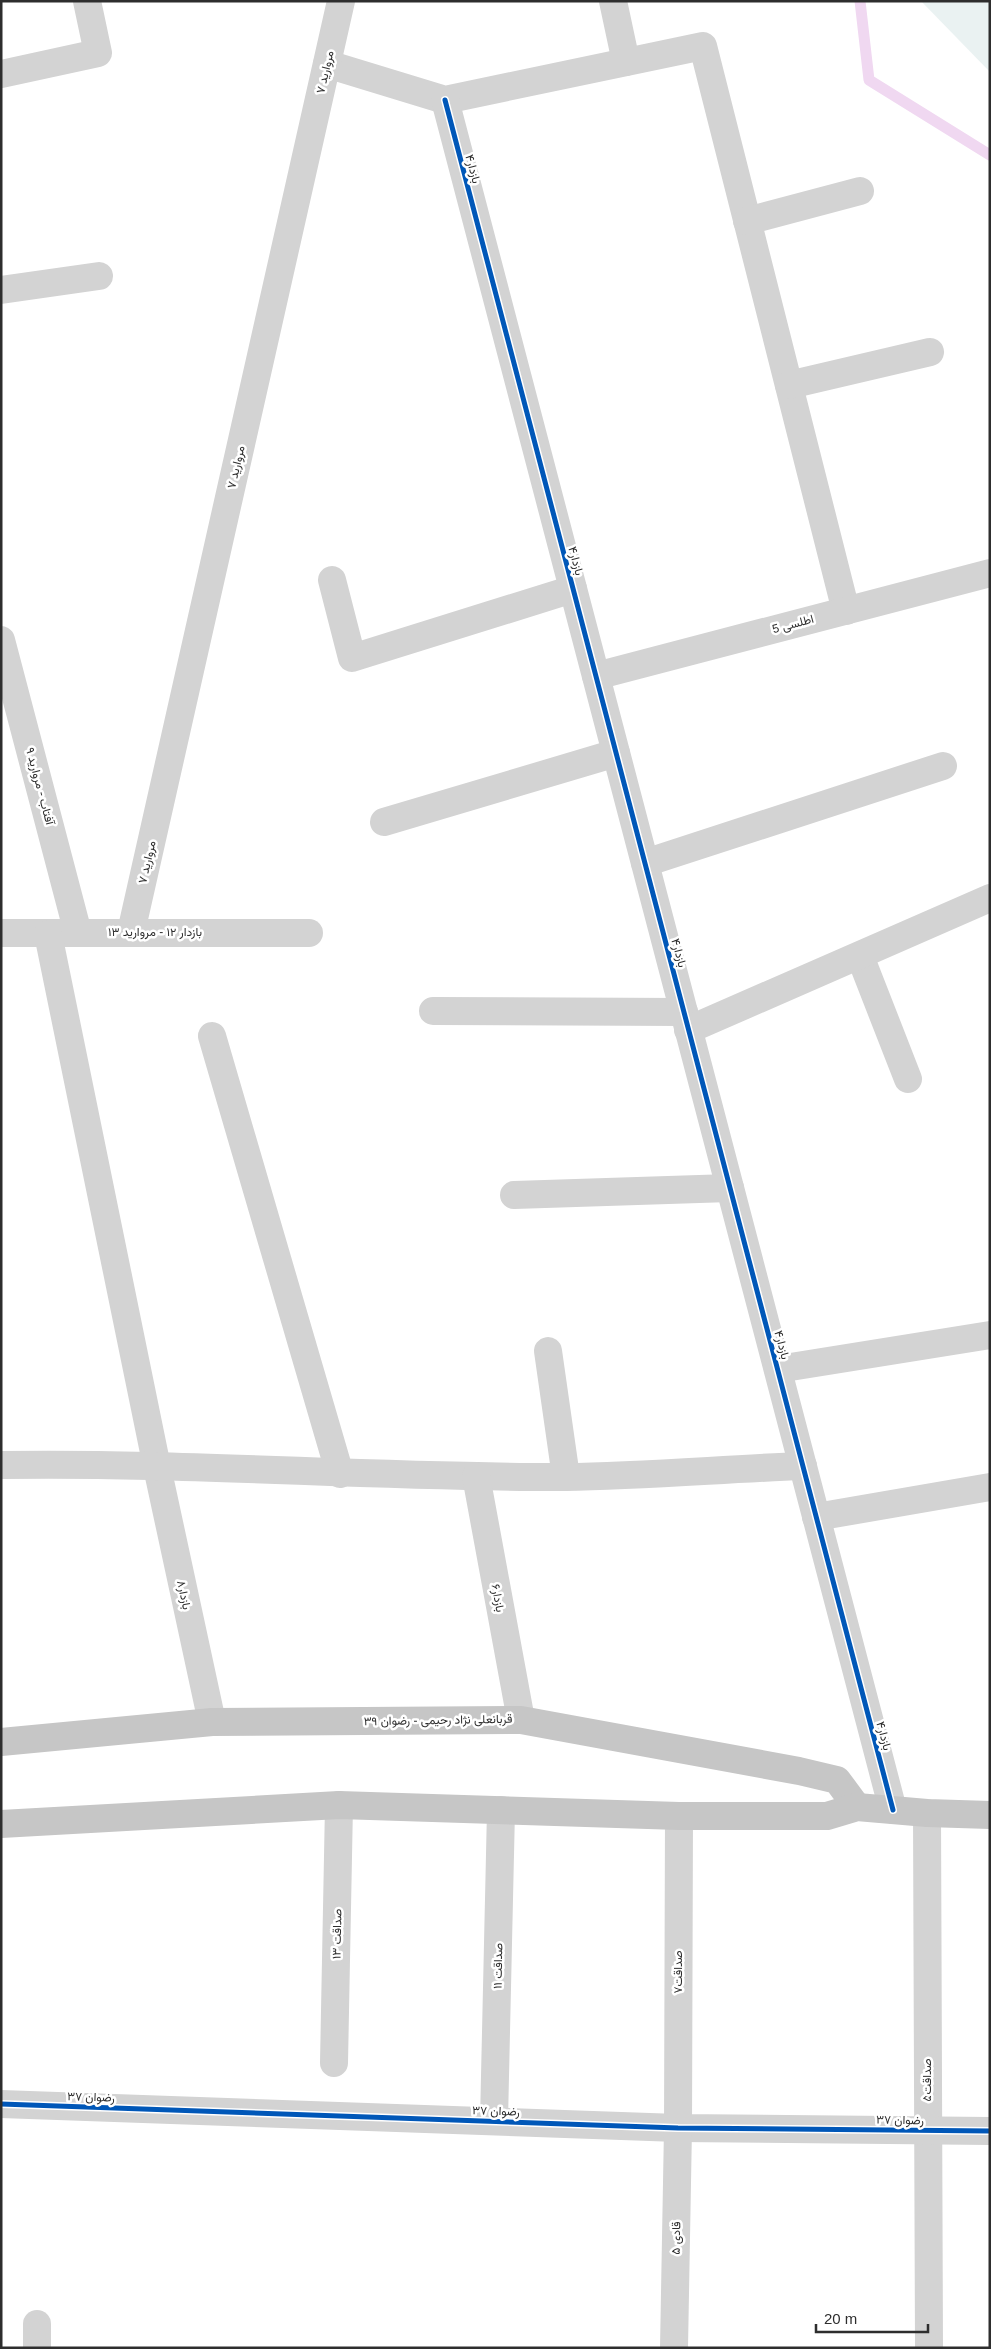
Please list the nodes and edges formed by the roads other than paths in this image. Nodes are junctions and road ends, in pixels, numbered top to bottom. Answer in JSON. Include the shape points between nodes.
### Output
{"nodes":[{"id":1,"x":87,"y":1,"type":"edge"},
{"id":2,"x":341,"y":1,"type":"edge"},
{"id":3,"x":613,"y":1,"type":"edge"},
{"id":4,"x":626,"y":62,"type":"junction"},
{"id":5,"x":327,"y":64,"type":"junction"},
{"id":6,"x":1,"y":74,"type":"edge"},
{"id":7,"x":445,"y":100,"type":"junction"},
{"id":8,"x":860,"y":191,"type":"dead end"},
{"id":9,"x":747,"y":221,"type":"junction"},
{"id":10,"x":99,"y":276,"type":"dead end"},
{"id":11,"x":1,"y":290,"type":"edge"},
{"id":12,"x":930,"y":352,"type":"dead end"},
{"id":13,"x":789,"y":385,"type":"junction"},
{"id":14,"x":990,"y":573,"type":"edge"},
{"id":15,"x":332,"y":580,"type":"dead end"},
{"id":16,"x":573,"y":589,"type":"junction"},
{"id":17,"x":846,"y":610,"type":"junction"},
{"id":18,"x":1,"y":640,"type":"edge"},
{"id":19,"x":596,"y":676,"type":"junction"},
{"id":20,"x":616,"y":753,"type":"junction"},
{"id":21,"x":943,"y":766,"type":"dead end"},
{"id":22,"x":384,"y":822,"type":"dead end"},
{"id":23,"x":645,"y":863,"type":"junction"},
{"id":24,"x":990,"y":898,"type":"edge"},
{"id":25,"x":78,"y":932,"type":"junction"},
{"id":26,"x":131,"y":932,"type":"junction"},
{"id":27,"x":1,"y":933,"type":"edge"},
{"id":28,"x":309,"y":933,"type":"dead end"},
{"id":29,"x":48,"y":934,"type":"junction"},
{"id":30,"x":860,"y":956,"type":"junction"},
{"id":31,"x":432,"y":1011,"type":"dead end"},
{"id":32,"x":686,"y":1021,"type":"junction"},
{"id":33,"x":212,"y":1036,"type":"dead end"},
{"id":34,"x":908,"y":1079,"type":"dead end"},
{"id":35,"x":730,"y":1188,"type":"junction"},
{"id":36,"x":514,"y":1195,"type":"dead end"},
{"id":37,"x":990,"y":1335,"type":"edge"},
{"id":38,"x":548,"y":1351,"type":"dead end"},
{"id":39,"x":778,"y":1369,"type":"junction"},
{"id":40,"x":1,"y":1464,"type":"edge"},
{"id":41,"x":803,"y":1466,"type":"junction"},
{"id":42,"x":157,"y":1467,"type":"junction"},
{"id":43,"x":340,"y":1474,"type":"junction"},
{"id":44,"x":476,"y":1476,"type":"junction"},
{"id":45,"x":566,"y":1476,"type":"junction"},
{"id":46,"x":990,"y":1487,"type":"edge"},
{"id":47,"x":816,"y":1516,"type":"junction"},
{"id":48,"x":521,"y":1720,"type":"junction"},
{"id":49,"x":212,"y":1722,"type":"junction"},
{"id":50,"x":1,"y":1742,"type":"edge"},
{"id":51,"x":339,"y":1805,"type":"junction"},
{"id":52,"x":857,"y":1807,"type":"junction"},
{"id":53,"x":501,"y":1810,"type":"junction"},
{"id":54,"x":893,"y":1810,"type":"junction"},
{"id":55,"x":927,"y":1813,"type":"junction"},
{"id":56,"x":990,"y":1815,"type":"edge"},
{"id":57,"x":679,"y":1816,"type":"junction"},
{"id":58,"x":1,"y":1824,"type":"edge"},
{"id":59,"x":334,"y":2063,"type":"dead end"},
{"id":60,"x":1,"y":2104,"type":"edge"},
{"id":61,"x":494,"y":2121,"type":"junction"},
{"id":62,"x":678,"y":2128,"type":"junction"},
{"id":63,"x":927,"y":2130,"type":"junction"},
{"id":64,"x":990,"y":2131,"type":"edge"},
{"id":65,"x":674,"y":2348,"type":"edge"},
{"id":66,"x":929,"y":2348,"type":"edge"}],
"edges":[{"from":1,"to":6,"type":"street","via":[[98,53]]},
{"from":2,"to":5,"type":"street","name":"مروارید ۷"},
{"from":3,"to":4,"type":"street"},
{"from":4,"to":7,"type":"street"},
{"from":4,"to":9,"type":"street","via":[[703,46]]},
{"from":5,"to":7,"type":"street"},
{"from":5,"to":26,"type":"street","name":"مروارید ۷"},
{"from":7,"to":16,"type":"street","name":"بازدار۴"},
{"from":8,"to":9,"type":"street"},
{"from":9,"to":13,"type":"street"},
{"from":10,"to":11,"type":"street"},
{"from":12,"to":13,"type":"street"},
{"from":13,"to":17,"type":"street"},
{"from":14,"to":17,"type":"street","name":"اطلسی 5"},
{"from":15,"to":16,"type":"street","via":[[352,658]]},
{"from":16,"to":19,"type":"street","name":"بازدار۴"},
{"from":17,"to":19,"type":"street","name":"اطلسی 5"},
{"from":18,"to":25,"type":"street","name":"آفتاب - مروارید ۹"},
{"from":19,"to":20,"type":"street","name":"بازدار۴"},
{"from":20,"to":22,"type":"street"},
{"from":20,"to":23,"type":"street","name":"بازدار۴"},
{"from":21,"to":23,"type":"street"},
{"from":23,"to":32,"type":"street","name":"بازدار۴"},
{"from":24,"to":30,"type":"street"},
{"from":25,"to":26,"type":"street","name":"بازدار ۱۲ - مروارید ۱۳"},
{"from":25,"to":29,"type":"street","name":"بازدار ۱۲ - مروارید ۱۳"},
{"from":26,"to":28,"type":"street","name":"بازدار ۱۲ - مروارید ۱۳"},
{"from":27,"to":29,"type":"street","name":"بازدار ۱۲ - مروارید ۱۳"},
{"from":29,"to":42,"type":"street","name":"بازدار۸"},
{"from":30,"to":32,"type":"street"},
{"from":30,"to":34,"type":"street"},
{"from":31,"to":32,"type":"street"},
{"from":32,"to":35,"type":"street","name":"بازدار۴"},
{"from":33,"to":43,"type":"street"},
{"from":35,"to":36,"type":"street"},
{"from":35,"to":39,"type":"street","name":"بازدار۴"},
{"from":37,"to":39,"type":"street"},
{"from":38,"to":45,"type":"street"},
{"from":39,"to":41,"type":"street","name":"بازدار۴"},
{"from":40,"to":42,"type":"street"},
{"from":41,"to":45,"type":"street"},
{"from":41,"to":47,"type":"street","name":"بازدار۴"},
{"from":42,"to":43,"type":"street"},
{"from":42,"to":49,"type":"street","name":"بازدار۸"},
{"from":43,"to":44,"type":"street"},
{"from":44,"to":45,"type":"street"},
{"from":44,"to":48,"type":"street","name":"بازدار۶"},
{"from":46,"to":47,"type":"street"},
{"from":47,"to":54,"type":"street","name":"بازدار۴"},
{"from":48,"to":49,"type":"main road","name":"قربانعلی نژاد رحیمی - رضوان ۳۹"},
{"from":48,"to":52,"type":"main road","name":"قربانعلی نژاد رحیمی - رضوان ۳۹","via":[[837,1780]]},
{"from":49,"to":50,"type":"main road","name":"قربانعلی نژاد رحیمی - رضوان ۳۹"},
{"from":51,"to":53,"type":"main road"},
{"from":51,"to":58,"type":"main road"},
{"from":51,"to":59,"type":"street","name":"صداقت ۱۳"},
{"from":52,"to":54,"type":"main road"},
{"from":52,"to":57,"type":"main road","via":[[827,1816]]},
{"from":53,"to":57,"type":"main road"},
{"from":53,"to":61,"type":"street","name":"صداقت ۱۱"},
{"from":54,"to":55,"type":"main road"},
{"from":55,"to":56,"type":"main road"},
{"from":55,"to":63,"type":"street","name":"صداقت۵"},
{"from":57,"to":62,"type":"street","name":"صداقت۷"},
{"from":60,"to":61,"type":"street","name":"رضوان ۳۷"},
{"from":61,"to":62,"type":"street","name":"رضوان ۳۷"},
{"from":62,"to":63,"type":"street","name":"رضوان ۳۷"},
{"from":62,"to":65,"type":"street","name":"قادی ۵"},
{"from":63,"to":64,"type":"street","name":"رضوان ۳۷"},
{"from":63,"to":66,"type":"street","name":"صداقت۵"}]}
